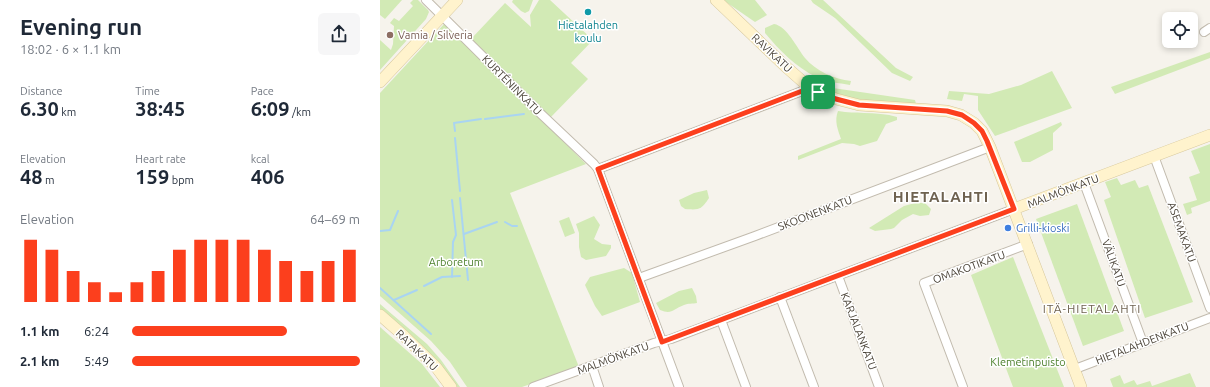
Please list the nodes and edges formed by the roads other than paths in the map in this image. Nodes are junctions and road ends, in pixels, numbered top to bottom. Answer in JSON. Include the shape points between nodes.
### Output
{"nodes":[{"id":1,"x":426,"y":0,"type":"edge"},
{"id":2,"x":457,"y":0,"type":"edge"},
{"id":3,"x":716,"y":0,"type":"edge"},
{"id":4,"x":442,"y":16,"type":"junction"},
{"id":5,"x":380,"y":82,"type":"edge"},
{"id":6,"x":810,"y":88,"type":"junction"},
{"id":7,"x":1210,"y":135,"type":"edge"},
{"id":8,"x":990,"y":147,"type":"junction"},
{"id":9,"x":1154,"y":156,"type":"junction"},
{"id":10,"x":598,"y":169,"type":"junction"},
{"id":11,"x":1084,"y":183,"type":"junction"},
{"id":12,"x":1014,"y":209,"type":"junction"},
{"id":13,"x":1028,"y":244,"type":"junction"},
{"id":14,"x":838,"y":276,"type":"junction"},
{"id":15,"x":639,"y":278,"type":"junction"},
{"id":16,"x":780,"y":297,"type":"junction"},
{"id":17,"x":1210,"y":308,"type":"edge"},
{"id":18,"x":380,"y":315,"type":"edge"},
{"id":19,"x":1210,"y":318,"type":"edge"},
{"id":20,"x":721,"y":320,"type":"junction"},
{"id":21,"x":662,"y":342,"type":"junction"},
{"id":22,"x":1143,"y":343,"type":"junction"},
{"id":23,"x":592,"y":366,"type":"junction"},
{"id":24,"x":1075,"y":368,"type":"junction"},
{"id":25,"x":451,"y":387,"type":"edge"},
{"id":26,"x":533,"y":387,"type":"edge"},
{"id":27,"x":599,"y":387,"type":"edge"},
{"id":28,"x":679,"y":387,"type":"edge"},
{"id":29,"x":746,"y":387,"type":"edge"},
{"id":30,"x":814,"y":387,"type":"edge"},
{"id":31,"x":880,"y":387,"type":"edge"},
{"id":32,"x":963,"y":387,"type":"edge"},
{"id":33,"x":1082,"y":387,"type":"edge"}],
"edges":[{"from":1,"to":4,"type":"street","name":"KURTÉNINKATU"},
{"from":2,"to":4,"type":"street"},
{"from":3,"to":6,"type":"street","name":"RAVIKATU"},
{"from":4,"to":5,"type":"street"},
{"from":4,"to":10,"type":"street","name":"KURTÉNINKATU"},
{"from":6,"to":8,"type":"street","name":"RAVIKATU","via":[[859,105],[947,111],[962,115],[982,131]]},
{"from":6,"to":10,"type":"street"},
{"from":7,"to":9,"type":"street","name":"MALMÖNKATU"},
{"from":8,"to":12,"type":"street","name":"RAVIKATU"},
{"from":8,"to":15,"type":"street","name":"SKOONENKATU"},
{"from":9,"to":11,"type":"street","name":"MALMÖNKATU"},
{"from":9,"to":17,"type":"street","name":"ASEMAKATU"},
{"from":10,"to":15,"type":"street"},
{"from":11,"to":12,"type":"street","name":"MALMÖNKATU"},
{"from":11,"to":22,"type":"street","name":"VÄLIKATU"},
{"from":12,"to":13,"type":"street","name":"RAVIKATU"},
{"from":12,"to":14,"type":"street","name":"MALMÖNKATU"},
{"from":13,"to":24,"type":"street","name":"RAVIKATU"},
{"from":13,"to":32,"type":"street","name":"OMAKOTIKATU","via":[[924,283]]},
{"from":14,"to":16,"type":"street","name":"MALMÖNKATU"},
{"from":14,"to":31,"type":"street","name":"KARJALANKATU"},
{"from":15,"to":21,"type":"street"},
{"from":16,"to":20,"type":"street","name":"MALMÖNKATU"},
{"from":16,"to":30,"type":"street"},
{"from":18,"to":25,"type":"street","name":"RATAKATU","via":[[436,367]]},
{"from":19,"to":22,"type":"street","name":"HIETALAHDENKATU"},
{"from":20,"to":21,"type":"street","name":"MALMÖNKATU"},
{"from":20,"to":29,"type":"street"},
{"from":21,"to":23,"type":"street","name":"MALMÖNKATU"},
{"from":21,"to":28,"type":"street"},
{"from":22,"to":24,"type":"street","name":"HIETALAHDENKATU"},
{"from":23,"to":26,"type":"street","name":"MALMÖNKATU"},
{"from":23,"to":27,"type":"street"},
{"from":24,"to":33,"type":"street","name":"RAVIKATU"}]}
